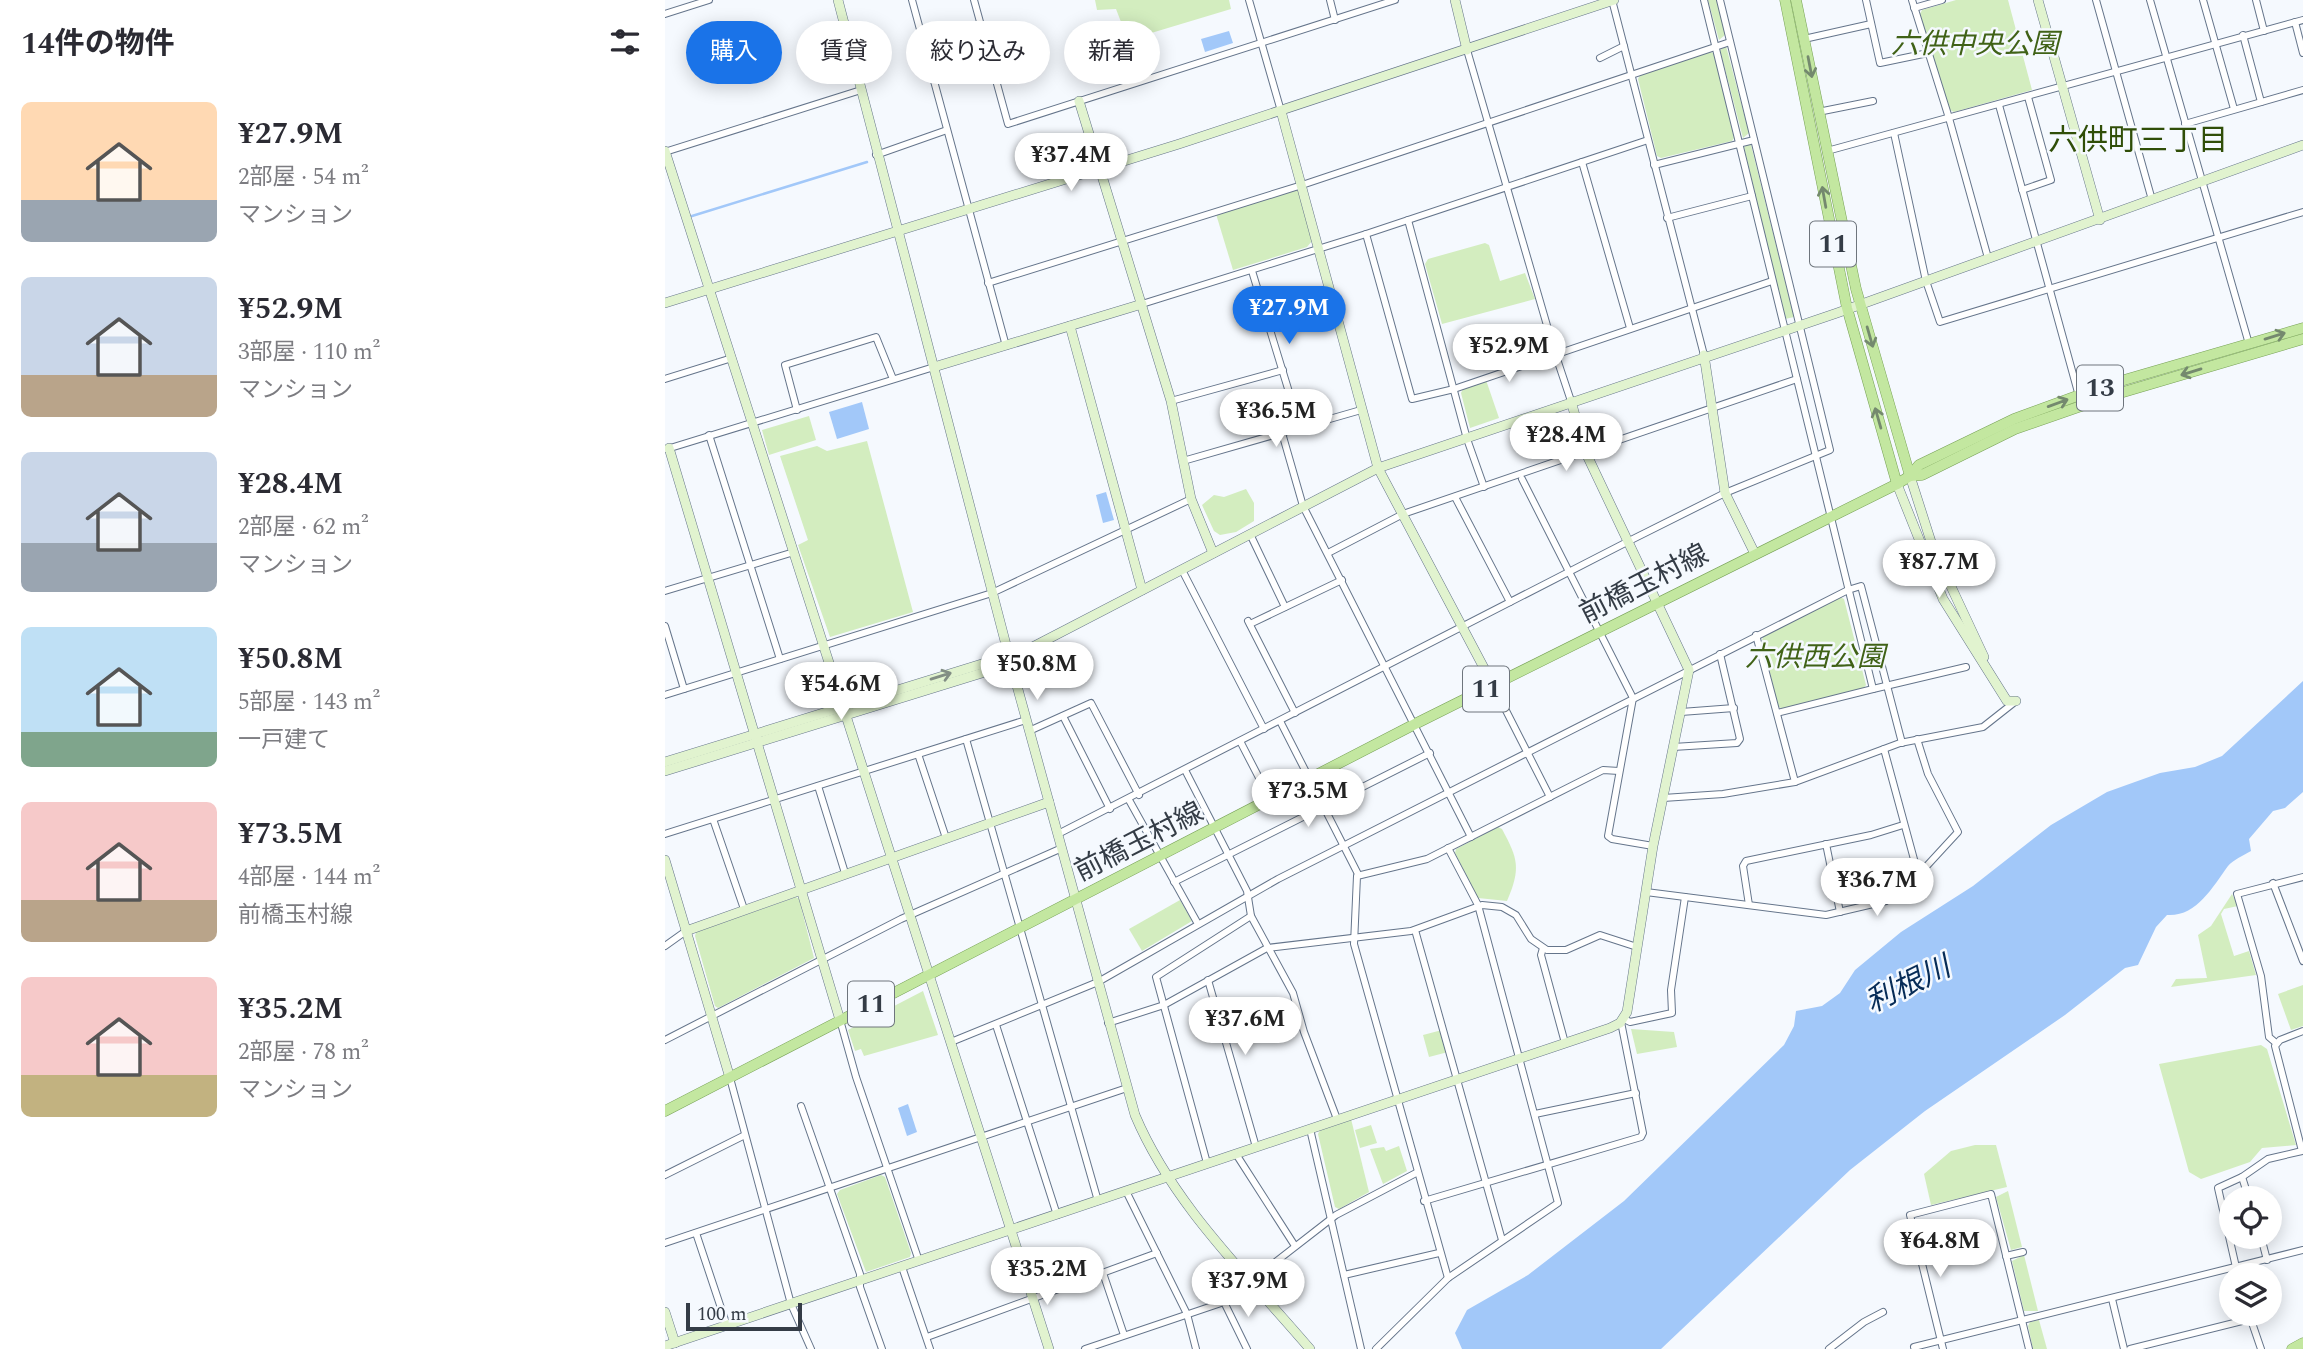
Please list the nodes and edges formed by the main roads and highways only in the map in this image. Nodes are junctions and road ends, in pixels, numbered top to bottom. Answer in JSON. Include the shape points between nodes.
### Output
{"nodes":[{"id":1,"x":1785,"y":0,"type":"edge"},
{"id":2,"x":1796,"y":0,"type":"edge"},
{"id":3,"x":2303,"y":328,"type":"edge"},
{"id":4,"x":2303,"y":339,"type":"edge"},
{"id":5,"x":2251,"y":349,"type":"junction"},
{"id":6,"x":1910,"y":476,"type":"junction"},
{"id":7,"x":1897,"y":484,"type":"junction"},
{"id":8,"x":665,"y":1111,"type":"edge"},
{"id":9,"x":2303,"y":1343,"type":"edge"},
{"id":10,"x":2292,"y":1349,"type":"edge"}],
"edges":[{"from":7,"to":1,"type":"main road","number":"11","one_way":true,"via":[[1847,308]]},
{"from":2,"to":6,"type":"main road","number":"11","one_way":true,"via":[[1859,303]]},
{"from":5,"to":3,"type":"main road","number":"13","one_way":true},
{"from":4,"to":5,"type":"main road","number":"13"},
{"from":5,"to":6,"type":"main road","number":"13","one_way":true,"via":[[2015,429],[1922,475]]},
{"from":6,"to":5,"type":"main road","number":"13","one_way":true,"via":[[1919,465],[1983,433],[2078,396]]},
{"from":6,"to":7,"type":"main road","name":"前橋玉村線","number":"11"},
{"from":7,"to":8,"type":"main road","name":"前橋玉村線","number":"11","via":[[1415,724]]},
{"from":9,"to":10,"type":"main road"}]}
